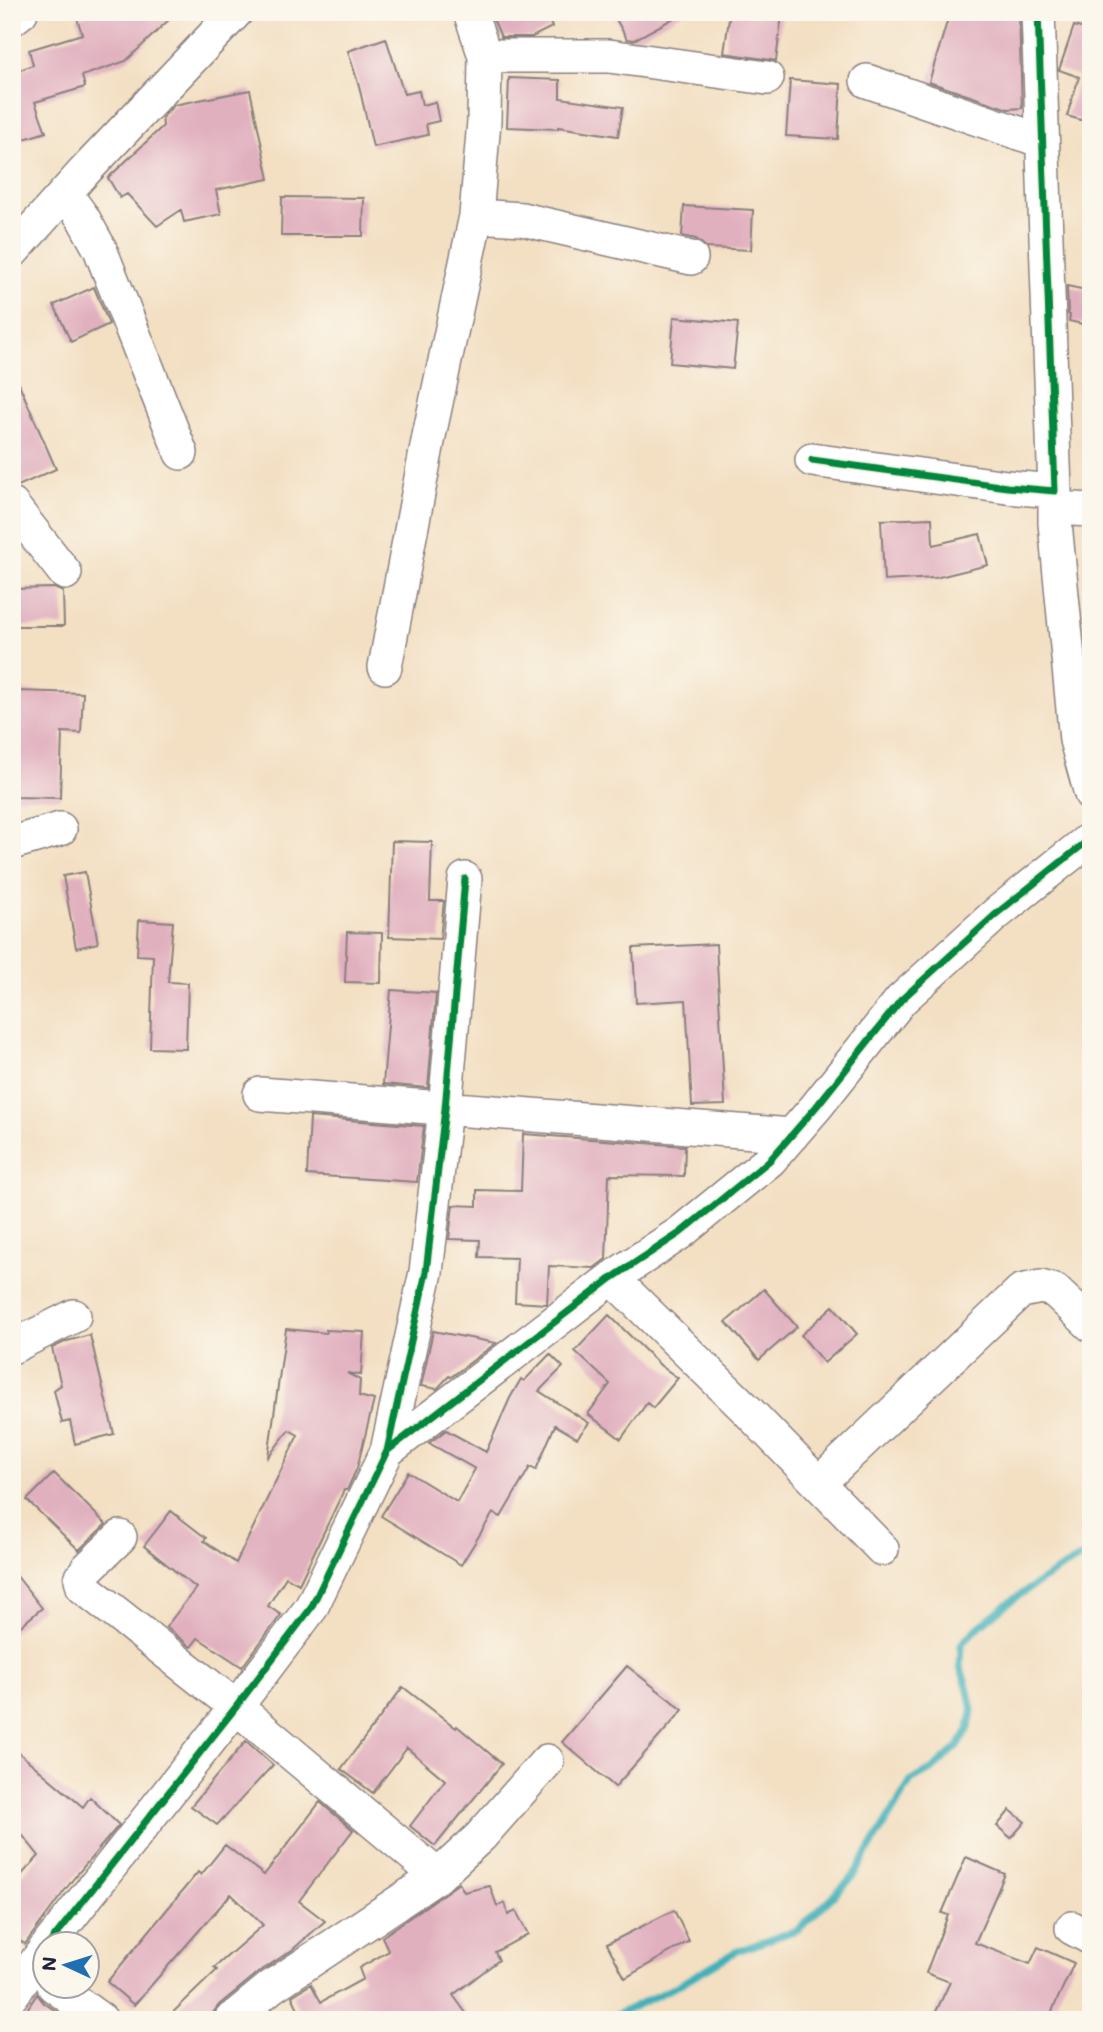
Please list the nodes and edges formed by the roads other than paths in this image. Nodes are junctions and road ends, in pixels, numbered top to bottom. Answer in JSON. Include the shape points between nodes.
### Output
{"nodes":[{"id":1,"x":21,"y":12,"type":"edge"},
{"id":2,"x":236,"y":12,"type":"edge"},
{"id":3,"x":470,"y":12,"type":"edge"},
{"id":4,"x":1038,"y":12,"type":"edge"},
{"id":5,"x":12,"y":19,"type":"edge"},
{"id":6,"x":485,"y":55,"type":"junction"},
{"id":7,"x":766,"y":78,"type":"dead end"},
{"id":8,"x":867,"y":81,"type":"dead end"},
{"id":9,"x":1042,"y":141,"type":"junction"},
{"id":10,"x":65,"y":193,"type":"junction"},
{"id":11,"x":476,"y":216,"type":"junction"},
{"id":12,"x":12,"y":252,"type":"edge"},
{"id":13,"x":691,"y":258,"type":"dead end"},
{"id":14,"x":181,"y":453,"type":"dead end"},
{"id":15,"x":812,"y":460,"type":"dead end"},
{"id":16,"x":1055,"y":499,"type":"junction"},
{"id":17,"x":12,"y":505,"type":"edge"},
{"id":18,"x":1091,"y":510,"type":"edge"},
{"id":19,"x":65,"y":573,"type":"dead end"},
{"id":20,"x":385,"y":667,"type":"dead end"},
{"id":21,"x":1091,"y":794,"type":"edge"},
{"id":22,"x":60,"y":829,"type":"dead end"},
{"id":23,"x":1091,"y":838,"type":"edge"},
{"id":24,"x":12,"y":843,"type":"edge"},
{"id":25,"x":466,"y":879,"type":"dead end"},
{"id":26,"x":260,"y":1094,"type":"dead end"},
{"id":27,"x":446,"y":1110,"type":"junction"},
{"id":28,"x":792,"y":1135,"type":"junction"},
{"id":29,"x":612,"y":1278,"type":"junction"},
{"id":30,"x":74,"y":1316,"type":"dead end"},
{"id":31,"x":1091,"y":1325,"type":"edge"},
{"id":32,"x":12,"y":1347,"type":"edge"},
{"id":33,"x":387,"y":1451,"type":"junction"},
{"id":34,"x":819,"y":1483,"type":"junction"},
{"id":35,"x":120,"y":1537,"type":"dead end"},
{"id":36,"x":882,"y":1549,"type":"dead end"},
{"id":37,"x":236,"y":1707,"type":"junction"},
{"id":38,"x":547,"y":1761,"type":"dead end"},
{"id":39,"x":438,"y":1876,"type":"junction"},
{"id":40,"x":65,"y":1930,"type":"edge"},
{"id":41,"x":75,"y":2000,"type":"edge"},
{"id":42,"x":101,"y":2020,"type":"edge"},
{"id":43,"x":231,"y":2020,"type":"edge"}],
"edges":[{"from":1,"to":5,"type":"street"},
{"from":2,"to":10,"type":"street"},
{"from":3,"to":6,"type":"street"},
{"from":4,"to":9,"type":"street"},
{"from":6,"to":7,"type":"street","via":[[609,56]]},
{"from":6,"to":11,"type":"street"},
{"from":8,"to":9,"type":"street"},
{"from":9,"to":16,"type":"street"},
{"from":10,"to":12,"type":"street"},
{"from":10,"to":14,"type":"street","via":[[100,249]]},
{"from":11,"to":13,"type":"street","via":[[522,219]]},
{"from":11,"to":20,"type":"street"},
{"from":15,"to":16,"type":"street","via":[[1007,487]]},
{"from":16,"to":18,"type":"street"},
{"from":16,"to":21,"type":"street","via":[[1076,740]]},
{"from":17,"to":19,"type":"street"},
{"from":22,"to":24,"type":"street"},
{"from":23,"to":28,"type":"street","via":[[996,914],[901,1000]]},
{"from":25,"to":27,"type":"street"},
{"from":26,"to":27,"type":"street"},
{"from":27,"to":28,"type":"street"},
{"from":27,"to":33,"type":"street","via":[[426,1272]]},
{"from":28,"to":29,"type":"street","via":[[770,1160],[680,1233]]},
{"from":29,"to":33,"type":"street"},
{"from":29,"to":34,"type":"street"},
{"from":30,"to":32,"type":"street"},
{"from":31,"to":34,"type":"street","via":[[1055,1291],[1041,1287],[1021,1291]]},
{"from":33,"to":37,"type":"street","via":[[311,1608]]},
{"from":34,"to":36,"type":"street"},
{"from":35,"to":37,"type":"street","via":[[88,1569],[81,1579],[83,1587]]},
{"from":37,"to":39,"type":"street"},
{"from":37,"to":40,"type":"street"},
{"from":38,"to":39,"type":"street","via":[[481,1836]]},
{"from":39,"to":43,"type":"street","via":[[271,1987]]},
{"from":41,"to":42,"type":"street"}]}
